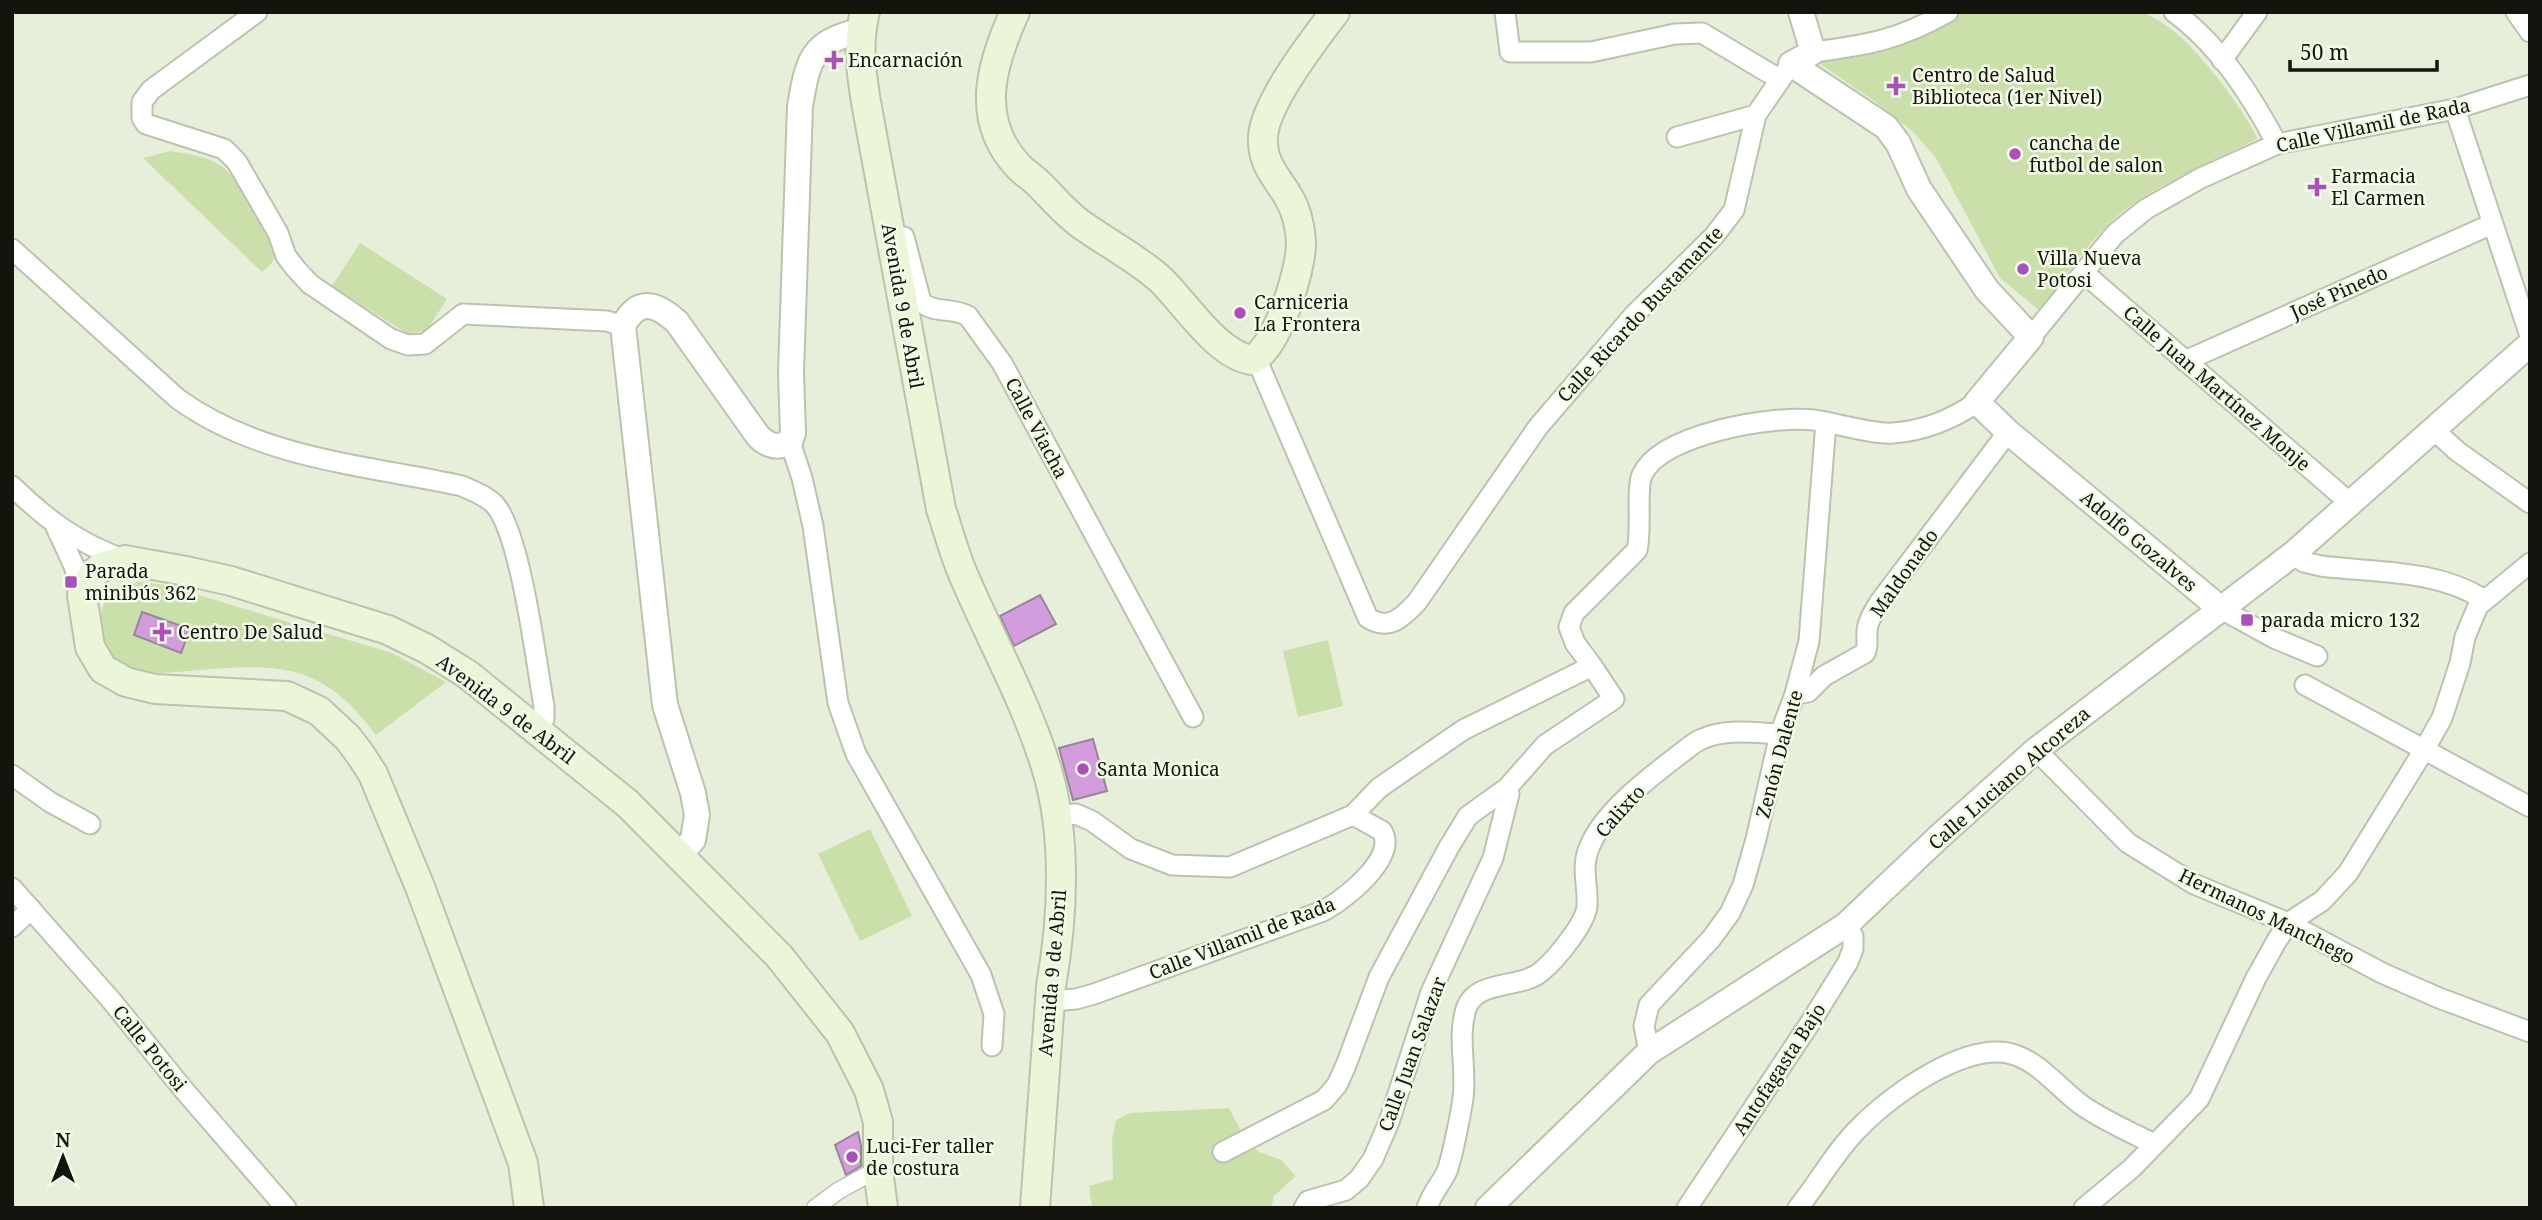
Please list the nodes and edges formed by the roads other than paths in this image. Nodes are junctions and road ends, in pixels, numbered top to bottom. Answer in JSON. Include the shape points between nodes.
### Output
{"nodes":[{"id":1,"x":257,"y":12,"type":"edge"},
{"id":2,"x":1015,"y":12,"type":"edge"},
{"id":3,"x":1335,"y":12,"type":"edge"},
{"id":4,"x":1801,"y":12,"type":"edge"},
{"id":5,"x":1948,"y":12,"type":"edge"},
{"id":6,"x":2174,"y":12,"type":"edge"},
{"id":7,"x":2258,"y":12,"type":"edge"},
{"id":8,"x":2516,"y":12,"type":"edge"},
{"id":9,"x":1506,"y":15,"type":"edge"},
{"id":10,"x":862,"y":22,"type":"edge"},
{"id":11,"x":2530,"y":33,"type":"edge"},
{"id":12,"x":1813,"y":52,"type":"junction"},
{"id":13,"x":2222,"y":60,"type":"junction"},
{"id":14,"x":1785,"y":72,"type":"junction"},
{"id":15,"x":2530,"y":85,"type":"edge"},
{"id":16,"x":2455,"y":109,"type":"junction"},
{"id":17,"x":1756,"y":115,"type":"junction"},
{"id":18,"x":1676,"y":137,"type":"dead end"},
{"id":19,"x":2277,"y":144,"type":"junction"},
{"id":20,"x":877,"y":165,"type":"junction"},
{"id":21,"x":2492,"y":224,"type":"junction"},
{"id":22,"x":12,"y":248,"type":"edge"},
{"id":23,"x":2084,"y":273,"type":"junction"},
{"id":24,"x":623,"y":326,"type":"junction"},
{"id":25,"x":2530,"y":336,"type":"edge"},
{"id":26,"x":2031,"y":337,"type":"junction"},
{"id":27,"x":2530,"y":344,"type":"edge"},
{"id":28,"x":1256,"y":358,"type":"junction"},
{"id":29,"x":2185,"y":360,"type":"junction"},
{"id":30,"x":1977,"y":402,"type":"junction"},
{"id":31,"x":1826,"y":422,"type":"junction"},
{"id":32,"x":2433,"y":429,"type":"junction"},
{"id":33,"x":2007,"y":432,"type":"junction"},
{"id":34,"x":790,"y":442,"type":"junction"},
{"id":35,"x":12,"y":486,"type":"edge"},
{"id":36,"x":2350,"y":503,"type":"junction"},
{"id":37,"x":2530,"y":503,"type":"edge"},
{"id":38,"x":56,"y":526,"type":"junction"},
{"id":39,"x":2293,"y":554,"type":"junction"},
{"id":40,"x":125,"y":560,"type":"junction"},
{"id":41,"x":2530,"y":563,"type":"edge"},
{"id":42,"x":82,"y":594,"type":"junction"},
{"id":43,"x":2483,"y":599,"type":"junction"},
{"id":44,"x":2221,"y":610,"type":"junction"},
{"id":45,"x":2317,"y":656,"type":"dead end"},
{"id":46,"x":1592,"y":666,"type":"junction"},
{"id":47,"x":2305,"y":685,"type":"dead end"},
{"id":48,"x":1795,"y":694,"type":"junction"},
{"id":49,"x":1193,"y":717,"type":"dead end"},
{"id":50,"x":538,"y":733,"type":"junction"},
{"id":51,"x":1780,"y":734,"type":"junction"},
{"id":52,"x":2036,"y":750,"type":"junction"},
{"id":53,"x":2424,"y":750,"type":"junction"},
{"id":54,"x":12,"y":775,"type":"edge"},
{"id":55,"x":1507,"y":788,"type":"junction"},
{"id":56,"x":2530,"y":807,"type":"edge"},
{"id":57,"x":1353,"y":815,"type":"junction"},
{"id":58,"x":1055,"y":816,"type":"junction"},
{"id":59,"x":90,"y":824,"type":"dead end"},
{"id":60,"x":679,"y":855,"type":"junction"},
{"id":61,"x":12,"y":888,"type":"edge"},
{"id":62,"x":31,"y":909,"type":"junction"},
{"id":63,"x":2288,"y":923,"type":"junction"},
{"id":64,"x":1846,"y":925,"type":"junction"},
{"id":65,"x":12,"y":927,"type":"edge"},
{"id":66,"x":1050,"y":1001,"type":"junction"},
{"id":67,"x":2530,"y":1032,"type":"edge"},
{"id":68,"x":992,"y":1046,"type":"dead end"},
{"id":69,"x":1648,"y":1052,"type":"junction"},
{"id":70,"x":2154,"y":1144,"type":"junction"},
{"id":71,"x":1223,"y":1152,"type":"dead end"},
{"id":72,"x":878,"y":1169,"type":"junction"},
{"id":73,"x":1041,"y":1205,"type":"edge"},
{"id":74,"x":286,"y":1208,"type":"edge"},
{"id":75,"x":529,"y":1208,"type":"edge"},
{"id":76,"x":815,"y":1208,"type":"edge"},
{"id":77,"x":883,"y":1208,"type":"edge"},
{"id":78,"x":1304,"y":1208,"type":"edge"},
{"id":79,"x":1427,"y":1208,"type":"edge"},
{"id":80,"x":1488,"y":1208,"type":"edge"},
{"id":81,"x":1687,"y":1208,"type":"edge"},
{"id":82,"x":1798,"y":1208,"type":"edge"},
{"id":83,"x":2084,"y":1208,"type":"edge"}],
"edges":[{"from":1,"to":24,"type":"street","via":[[151,90],[142,102],[142,118],[146,124],[224,149],[237,162],[278,233],[286,256],[310,284],[391,339],[408,345],[425,344],[463,314],[607,321]]},
{"from":2,"to":28,"type":"main road","via":[[995,59],[991,105],[996,131],[1018,165],[1080,224],[1159,278],[1221,345],[1245,359]]},
{"from":3,"to":28,"type":"main road","via":[[1290,75],[1264,127],[1266,163],[1293,206],[1301,244],[1275,331]]},
{"from":4,"to":12,"type":"street"},
{"from":5,"to":12,"type":"street","name":"Calle Ricardo Bustamante","via":[[1906,34],[1871,45]]},
{"from":6,"to":13,"type":"street"},
{"from":7,"to":13,"type":"street"},
{"from":8,"to":11,"type":"street"},
{"from":9,"to":14,"type":"street","via":[[1510,52],[1591,52],[1675,34],[1702,33]]},
{"from":10,"to":20,"type":"main road","name":"Avenida 9 de Abril","via":[[860,61]]},
{"from":10,"to":34,"type":"street","via":[[819,49],[804,80]]},
{"from":12,"to":14,"type":"street","name":"Calle Ricardo Bustamante"},
{"from":13,"to":19,"type":"street","via":[[2255,103]]},
{"from":14,"to":17,"type":"street","name":"Calle Ricardo Bustamante"},
{"from":14,"to":26,"type":"street","via":[[1886,127],[1919,189],[1987,289]]},
{"from":15,"to":16,"type":"street","name":"Calle Villamil de Rada"},
{"from":16,"to":19,"type":"street","name":"Calle Villamil de Rada"},
{"from":16,"to":21,"type":"street"},
{"from":17,"to":18,"type":"street"},
{"from":17,"to":28,"type":"street","name":"Calle Ricardo Bustamante","via":[[1734,210],[1634,315],[1538,427],[1404,616],[1385,625],[1367,618]]},
{"from":19,"to":23,"type":"street","name":"Calle Villamil de Rada","via":[[2146,209],[2115,234]]},
{"from":20,"to":49,"type":"street","name":"Calle Viacha","via":[[892,188],[920,302],[968,316],[1002,363]]},
{"from":20,"to":58,"type":"main road","name":"Avenida 9 de Abril","via":[[941,509],[962,573],[1033,728],[1048,772]]},
{"from":21,"to":25,"type":"street"},
{"from":21,"to":29,"type":"street","name":"José Pinedo"},
{"from":22,"to":50,"type":"street","via":[[201,416],[294,453],[462,486],[494,504],[505,521],[522,584],[544,706]]},
{"from":23,"to":26,"type":"street","name":"Calle Villamil de Rada"},
{"from":23,"to":29,"type":"street","name":"Calle Juan Martínez Monje"},
{"from":24,"to":34,"type":"street","via":[[634,310],[661,308],[677,322],[758,436],[775,446]]},
{"from":24,"to":60,"type":"street","via":[[665,705],[697,815],[693,839]]},
{"from":26,"to":30,"type":"street","name":"Calle Villamil de Rada"},
{"from":27,"to":32,"type":"street","name":"Calle Luciano Alcoreza"},
{"from":29,"to":36,"type":"street","name":"Calle Juan Martínez Monje"},
{"from":30,"to":31,"type":"street","name":"Calle Villamil de Rada","via":[[1961,413],[1907,432],[1888,434]]},
{"from":30,"to":33,"type":"street","name":"Adolfo Gozalves"},
{"from":31,"to":46,"type":"street","name":"Calle Villamil de Rada","via":[[1779,421],[1717,431],[1668,449],[1651,461],[1641,478],[1637,550],[1574,613],[1569,627]]},
{"from":31,"to":48,"type":"street","name":"Zenón Dalente","via":[[1809,641]]},
{"from":32,"to":36,"type":"street","name":"Calle Luciano Alcoreza"},
{"from":32,"to":37,"type":"street"},
{"from":33,"to":44,"type":"street","name":"Adolfo Gozalves"},
{"from":33,"to":48,"type":"street","name":"Maldonado","via":[[1879,603],[1870,619],[1865,653],[1824,676],[1808,692]]},
{"from":34,"to":68,"type":"street","via":[[813,526],[838,703],[856,754],[981,975],[994,1014]]},
{"from":35,"to":38,"type":"street"},
{"from":36,"to":39,"type":"street","name":"Calle Luciano Alcoreza"},
{"from":38,"to":40,"type":"street"},
{"from":38,"to":42,"type":"street"},
{"from":39,"to":43,"type":"street","via":[[2321,566],[2429,577]]},
{"from":39,"to":44,"type":"street","name":"Calle Luciano Alcoreza"},
{"from":40,"to":42,"type":"main road","via":[[93,574]]},
{"from":40,"to":50,"type":"main road","name":"Avenida 9 de Abril","via":[[231,582],[388,630],[467,674]]},
{"from":41,"to":43,"type":"street"},
{"from":42,"to":75,"type":"main road","via":[[90,647],[103,669],[127,682],[155,689],[287,695],[319,711],[360,754],[373,774],[420,887],[523,1163]]},
{"from":43,"to":53,"type":"street","via":[[2470,618],[2442,718]]},
{"from":44,"to":45,"type":"street","name":"Adolfo Gozalves"},
{"from":44,"to":52,"type":"street","name":"Calle Luciano Alcoreza"},
{"from":46,"to":55,"type":"street","via":[[1614,699],[1545,745]]},
{"from":46,"to":57,"type":"street","via":[[1463,730],[1380,788]]},
{"from":47,"to":53,"type":"street"},
{"from":48,"to":51,"type":"street","name":"Zenón Dalente"},
{"from":50,"to":60,"type":"main road","name":"Avenida 9 de Abril","via":[[628,804]]},
{"from":51,"to":69,"type":"street","name":"Zenón Dalente","via":[[1742,885],[1730,913],[1711,939],[1649,1005],[1644,1026]]},
{"from":51,"to":79,"type":"street","name":"Calixto","via":[[1731,732],[1702,738],[1654,774],[1597,832],[1584,867],[1587,909],[1543,971],[1474,996],[1466,1008],[1462,1040],[1463,1098],[1447,1170]]},
{"from":52,"to":63,"type":"street","name":"Hermanos Manchego","via":[[2128,843],[2194,884]]},
{"from":52,"to":64,"type":"street","name":"Calle Luciano Alcoreza"},
{"from":53,"to":56,"type":"street"},
{"from":53,"to":63,"type":"street","via":[[2348,873],[2333,891]]},
{"from":54,"to":59,"type":"street"},
{"from":55,"to":71,"type":"street","via":[[1468,816],[1449,847],[1379,977],[1337,1085],[1324,1100]]},
{"from":55,"to":78,"type":"street","name":"Calle Juan Salazar","via":[[1493,858],[1431,992],[1373,1158],[1346,1190],[1308,1201]]},
{"from":57,"to":58,"type":"street","via":[[1248,861],[1210,868],[1172,865],[1131,849],[1076,814]]},
{"from":57,"to":66,"type":"street","name":"Calle Villamil de Rada","via":[[1382,831],[1386,840],[1375,865],[1339,902],[1094,994]]},
{"from":58,"to":66,"type":"main road","name":"Avenida 9 de Abril","via":[[1060,911]]},
{"from":60,"to":72,"type":"main road","name":"Avenida 9 de Abril","via":[[779,956],[840,1033],[869,1090],[878,1122]]},
{"from":61,"to":62,"type":"street","name":"Calle Potosi"},
{"from":62,"to":65,"type":"street"},
{"from":62,"to":74,"type":"street","name":"Calle Potosi"},
{"from":63,"to":67,"type":"street","name":"Hermanos Manchego","via":[[2382,973]]},
{"from":63,"to":70,"type":"street","via":[[2256,978],[2199,1099]]},
{"from":64,"to":69,"type":"street","name":"Calle Luciano Alcoreza"},
{"from":64,"to":81,"type":"street","name":"Antofagasta Bajo","via":[[1853,936],[1848,962]]},
{"from":66,"to":73,"type":"main road","name":"Avenida 9 de Abril"},
{"from":69,"to":80,"type":"street","name":"Calle Luciano Alcoreza"},
{"from":70,"to":82,"type":"street","via":[[2088,1109],[2016,1055],[1974,1056],[1924,1078],[1860,1126]]},
{"from":70,"to":83,"type":"street"},
{"from":72,"to":76,"type":"street"},
{"from":72,"to":77,"type":"main road","name":"Avenida 9 de Abril"}]}
